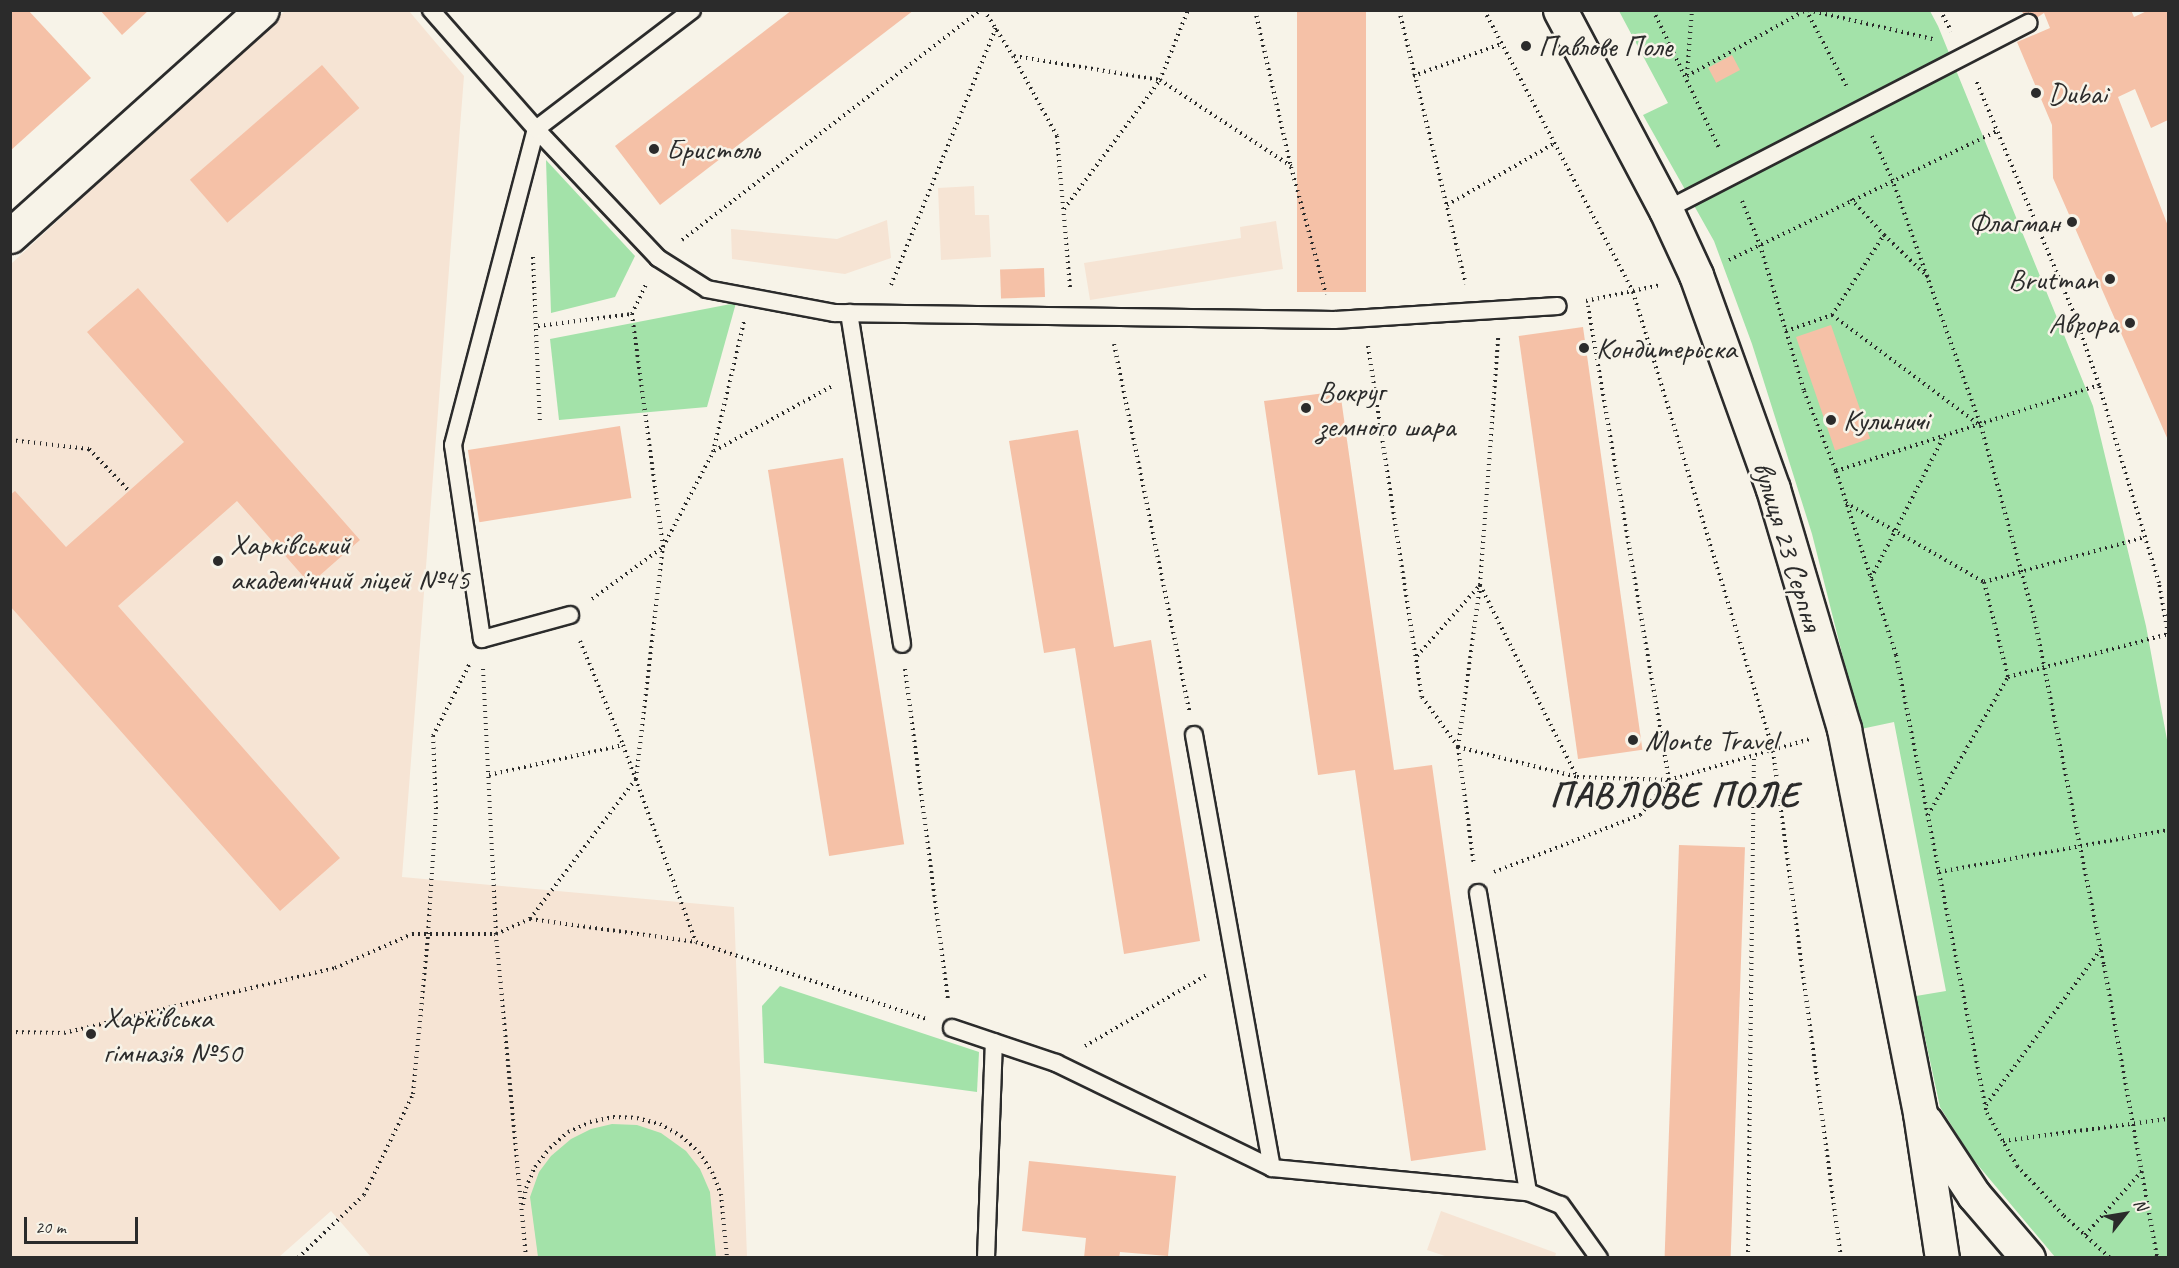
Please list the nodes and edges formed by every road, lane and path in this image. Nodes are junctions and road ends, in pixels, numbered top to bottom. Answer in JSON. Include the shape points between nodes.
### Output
{"nodes":[{"id":1,"x":262,"y":10,"type":"edge"},
{"id":2,"x":431,"y":10,"type":"edge"},
{"id":3,"x":692,"y":10,"type":"edge"},
{"id":4,"x":982,"y":10,"type":"edge"},
{"id":5,"x":1188,"y":10,"type":"edge"},
{"id":6,"x":1255,"y":10,"type":"edge"},
{"id":7,"x":1399,"y":10,"type":"edge"},
{"id":8,"x":1484,"y":10,"type":"edge"},
{"id":9,"x":1560,"y":10,"type":"edge"},
{"id":10,"x":1653,"y":10,"type":"edge"},
{"id":11,"x":1692,"y":10,"type":"edge"},
{"id":12,"x":1807,"y":10,"type":"edge"},
{"id":13,"x":1940,"y":10,"type":"edge"},
{"id":14,"x":2029,"y":23,"type":"dead end"},
{"id":15,"x":996,"y":27,"type":"junction"},
{"id":16,"x":1501,"y":44,"type":"junction"},
{"id":17,"x":1963,"y":51,"type":"junction"},
{"id":18,"x":1013,"y":56,"type":"junction"},
{"id":19,"x":1413,"y":76,"type":"junction"},
{"id":20,"x":1687,"y":76,"type":"junction"},
{"id":21,"x":1160,"y":80,"type":"junction"},
{"id":22,"x":1859,"y":110,"type":"junction"},
{"id":23,"x":536,"y":129,"type":"junction"},
{"id":24,"x":1997,"y":131,"type":"junction"},
{"id":25,"x":1553,"y":144,"type":"junction"},
{"id":26,"x":1291,"y":167,"type":"junction"},
{"id":27,"x":1732,"y":176,"type":"junction"},
{"id":28,"x":1892,"y":179,"type":"junction"},
{"id":29,"x":1851,"y":199,"type":"dead end"},
{"id":30,"x":1447,"y":206,"type":"junction"},
{"id":31,"x":1063,"y":210,"type":"junction"},
{"id":32,"x":1666,"y":210,"type":"junction"},
{"id":33,"x":1884,"y":235,"type":"junction"},
{"id":34,"x":10,"y":236,"type":"edge"},
{"id":35,"x":533,"y":245,"type":"dead end"},
{"id":36,"x":658,"y":258,"type":"junction"},
{"id":37,"x":1930,"y":279,"type":"junction"},
{"id":38,"x":750,"y":297,"type":"junction"},
{"id":39,"x":1587,"y":300,"type":"dead end"},
{"id":40,"x":1558,"y":306,"type":"dead end"},
{"id":41,"x":1508,"y":309,"type":"junction"},
{"id":42,"x":1472,"y":311,"type":"junction"},
{"id":43,"x":849,"y":313,"type":"junction"},
{"id":44,"x":632,"y":314,"type":"junction"},
{"id":45,"x":879,"y":314,"type":"junction"},
{"id":46,"x":1832,"y":315,"type":"junction"},
{"id":47,"x":1072,"y":317,"type":"junction"},
{"id":48,"x":1109,"y":317,"type":"junction"},
{"id":49,"x":1363,"y":319,"type":"junction"},
{"id":50,"x":1334,"y":320,"type":"junction"},
{"id":51,"x":538,"y":326,"type":"junction"},
{"id":52,"x":1786,"y":331,"type":"junction"},
{"id":53,"x":858,"y":372,"type":"junction"},
{"id":54,"x":2099,"y":385,"type":"junction"},
{"id":55,"x":540,"y":421,"type":"dead end"},
{"id":56,"x":1981,"y":426,"type":"junction"},
{"id":57,"x":1944,"y":438,"type":"junction"},
{"id":58,"x":10,"y":440,"type":"edge"},
{"id":59,"x":713,"y":452,"type":"junction"},
{"id":60,"x":1836,"y":471,"type":"junction"},
{"id":61,"x":129,"y":491,"type":"dead end"},
{"id":62,"x":1845,"y":502,"type":"junction"},
{"id":63,"x":1896,"y":531,"type":"junction"},
{"id":64,"x":2145,"y":537,"type":"junction"},
{"id":65,"x":663,"y":547,"type":"junction"},
{"id":66,"x":2022,"y":574,"type":"junction"},
{"id":67,"x":1870,"y":579,"type":"junction"},
{"id":68,"x":1984,"y":582,"type":"junction"},
{"id":69,"x":1480,"y":585,"type":"junction"},
{"id":70,"x":2166,"y":602,"type":"edge"},
{"id":71,"x":570,"y":615,"type":"junction"},
{"id":72,"x":482,"y":639,"type":"junction"},
{"id":73,"x":902,"y":644,"type":"joint"},
{"id":74,"x":1416,"y":657,"type":"junction"},
{"id":75,"x":2045,"y":668,"type":"junction"},
{"id":76,"x":2008,"y":677,"type":"junction"},
{"id":77,"x":1844,"y":729,"type":"junction"},
{"id":78,"x":1194,"y":735,"type":"joint"},
{"id":79,"x":624,"y":745,"type":"junction"},
{"id":80,"x":1458,"y":747,"type":"junction"},
{"id":81,"x":1773,"y":751,"type":"junction"},
{"id":82,"x":1754,"y":756,"type":"junction"},
{"id":83,"x":489,"y":775,"type":"junction"},
{"id":84,"x":1576,"y":777,"type":"junction"},
{"id":85,"x":636,"y":779,"type":"junction"},
{"id":86,"x":1669,"y":780,"type":"junction"},
{"id":87,"x":1928,"y":815,"type":"junction"},
{"id":88,"x":2169,"y":830,"type":"edge"},
{"id":89,"x":2080,"y":846,"type":"junction"},
{"id":90,"x":1939,"y":872,"type":"junction"},
{"id":91,"x":1477,"y":886,"type":"junction"},
{"id":92,"x":530,"y":920,"type":"junction"},
{"id":93,"x":428,"y":934,"type":"junction"},
{"id":94,"x":496,"y":934,"type":"junction"},
{"id":95,"x":696,"y":942,"type":"junction"},
{"id":96,"x":2101,"y":950,"type":"junction"},
{"id":97,"x":1234,"y":958,"type":"junction"},
{"id":98,"x":952,"y":1028,"type":"junction"},
{"id":99,"x":10,"y":1032,"type":"edge"},
{"id":100,"x":994,"y":1042,"type":"junction"},
{"id":101,"x":1056,"y":1063,"type":"junction"},
{"id":102,"x":1986,"y":1106,"type":"junction"},
{"id":103,"x":1920,"y":1113,"type":"junction"},
{"id":104,"x":2169,"y":1119,"type":"edge"},
{"id":105,"x":2133,"y":1124,"type":"junction"},
{"id":106,"x":2003,"y":1140,"type":"junction"},
{"id":107,"x":1272,"y":1168,"type":"junction"},
{"id":108,"x":2142,"y":1171,"type":"junction"},
{"id":109,"x":1528,"y":1192,"type":"junction"},
{"id":110,"x":522,"y":1212,"type":"junction"},
{"id":111,"x":2085,"y":1235,"type":"junction"},
{"id":112,"x":298,"y":1257,"type":"edge"},
{"id":113,"x":526,"y":1257,"type":"edge"},
{"id":114,"x":727,"y":1257,"type":"edge"},
{"id":115,"x":986,"y":1257,"type":"edge"},
{"id":116,"x":1599,"y":1257,"type":"edge"},
{"id":117,"x":1748,"y":1257,"type":"edge"},
{"id":118,"x":1841,"y":1257,"type":"edge"},
{"id":119,"x":1942,"y":1257,"type":"edge"},
{"id":120,"x":2028,"y":1257,"type":"edge"},
{"id":121,"x":2110,"y":1257,"type":"edge"},
{"id":122,"x":2157,"y":1257,"type":"edge"}],
"edges":[{"from":1,"to":34,"type":"street"},
{"from":2,"to":23,"type":"lane"},
{"from":3,"to":23,"type":"lane"},
{"from":4,"to":15,"type":"path"},
{"from":4,"to":36,"type":"path"},
{"from":5,"to":21,"type":"path"},
{"from":6,"to":26,"type":"path"},
{"from":7,"to":19,"type":"path"},
{"from":8,"to":16,"type":"path"},
{"from":9,"to":32,"type":"street","name":"вулиця 23 Серпня"},
{"from":10,"to":20,"type":"path"},
{"from":11,"to":20,"type":"path"},
{"from":12,"to":17,"type":"path"},
{"from":12,"to":20,"type":"path"},
{"from":12,"to":22,"type":"path"},
{"from":13,"to":17,"type":"path"},
{"from":14,"to":17,"type":"lane"},
{"from":15,"to":18,"type":"path"},
{"from":15,"to":45,"type":"path"},
{"from":16,"to":19,"type":"path"},
{"from":16,"to":25,"type":"path"},
{"from":17,"to":22,"type":"lane"},
{"from":17,"to":24,"type":"path"},
{"from":18,"to":21,"type":"path"},
{"from":18,"to":31,"type":"path","via":[[1057,136]]},
{"from":19,"to":30,"type":"path"},
{"from":20,"to":27,"type":"path"},
{"from":21,"to":26,"type":"path"},
{"from":21,"to":31,"type":"path"},
{"from":22,"to":27,"type":"lane"},
{"from":22,"to":28,"type":"path"},
{"from":23,"to":36,"type":"lane"},
{"from":23,"to":72,"type":"lane","via":[[453,445]]},
{"from":24,"to":28,"type":"path"},
{"from":24,"to":54,"type":"path","via":[[2075,316]]},
{"from":25,"to":30,"type":"path"},
{"from":25,"to":81,"type":"path","via":[[1633,292]]},
{"from":26,"to":50,"type":"path"},
{"from":27,"to":32,"type":"lane"},
{"from":27,"to":52,"type":"path","via":[[1760,245]]},
{"from":28,"to":37,"type":"path"},
{"from":29,"to":33,"type":"path"},
{"from":30,"to":42,"type":"path"},
{"from":31,"to":47,"type":"path"},
{"from":32,"to":77,"type":"street","name":"вулиця 23 Серпня","via":[[1696,275],[1773,489]]},
{"from":33,"to":37,"type":"path"},
{"from":33,"to":46,"type":"path"},
{"from":35,"to":51,"type":"path"},
{"from":36,"to":38,"type":"lane","via":[[707,289]]},
{"from":36,"to":44,"type":"path"},
{"from":37,"to":56,"type":"path"},
{"from":38,"to":43,"type":"lane"},
{"from":38,"to":59,"type":"path"},
{"from":39,"to":86,"type":"path"},
{"from":40,"to":41,"type":"lane"},
{"from":41,"to":42,"type":"lane"},
{"from":41,"to":69,"type":"path","via":[[1498,333]]},
{"from":42,"to":49,"type":"lane"},
{"from":43,"to":45,"type":"lane"},
{"from":43,"to":53,"type":"lane"},
{"from":44,"to":51,"type":"path"},
{"from":44,"to":65,"type":"path"},
{"from":45,"to":47,"type":"lane"},
{"from":46,"to":52,"type":"path"},
{"from":46,"to":56,"type":"path"},
{"from":47,"to":48,"type":"lane"},
{"from":48,"to":50,"type":"lane"},
{"from":48,"to":78,"type":"path"},
{"from":49,"to":50,"type":"lane"},
{"from":49,"to":74,"type":"path"},
{"from":51,"to":55,"type":"path"},
{"from":52,"to":60,"type":"path","via":[[1804,391]]},
{"from":53,"to":59,"type":"path"},
{"from":53,"to":73,"type":"lane"},
{"from":54,"to":56,"type":"path"},
{"from":54,"to":64,"type":"path"},
{"from":56,"to":57,"type":"path"},
{"from":56,"to":66,"type":"path"},
{"from":57,"to":60,"type":"path"},
{"from":57,"to":63,"type":"path"},
{"from":58,"to":61,"type":"path","via":[[89,449]]},
{"from":59,"to":65,"type":"path"},
{"from":60,"to":62,"type":"path"},
{"from":62,"to":63,"type":"path"},
{"from":62,"to":67,"type":"path"},
{"from":63,"to":67,"type":"path"},
{"from":63,"to":68,"type":"path"},
{"from":64,"to":66,"type":"path"},
{"from":64,"to":70,"type":"path"},
{"from":65,"to":71,"type":"path"},
{"from":65,"to":85,"type":"path"},
{"from":66,"to":68,"type":"path"},
{"from":66,"to":75,"type":"path"},
{"from":67,"to":87,"type":"path","via":[[1896,655]]},
{"from":68,"to":76,"type":"path"},
{"from":69,"to":74,"type":"path"},
{"from":69,"to":80,"type":"path"},
{"from":69,"to":84,"type":"path"},
{"from":70,"to":75,"type":"path","via":[[2169,634]]},
{"from":71,"to":72,"type":"lane"},
{"from":71,"to":79,"type":"path"},
{"from":72,"to":83,"type":"path"},
{"from":72,"to":93,"type":"path","via":[[433,736],[436,809]]},
{"from":73,"to":98,"type":"path"},
{"from":74,"to":80,"type":"path","via":[[1422,697]]},
{"from":75,"to":76,"type":"path"},
{"from":75,"to":89,"type":"path"},
{"from":76,"to":87,"type":"path"},
{"from":77,"to":81,"type":"path"},
{"from":77,"to":103,"type":"street","name":"вулиця 23 Серпня"},
{"from":78,"to":97,"type":"lane"},
{"from":79,"to":83,"type":"path"},
{"from":79,"to":85,"type":"path"},
{"from":80,"to":84,"type":"path"},
{"from":80,"to":91,"type":"path"},
{"from":81,"to":82,"type":"path"},
{"from":81,"to":118,"type":"path"},
{"from":82,"to":86,"type":"path"},
{"from":82,"to":117,"type":"path"},
{"from":83,"to":94,"type":"path"},
{"from":84,"to":86,"type":"path"},
{"from":85,"to":92,"type":"path"},
{"from":85,"to":95,"type":"path"},
{"from":86,"to":91,"type":"path","via":[[1640,815]]},
{"from":87,"to":90,"type":"path"},
{"from":88,"to":89,"type":"path"},
{"from":89,"to":90,"type":"path"},
{"from":89,"to":96,"type":"path"},
{"from":90,"to":102,"type":"path"},
{"from":91,"to":109,"type":"lane"},
{"from":92,"to":94,"type":"path"},
{"from":92,"to":95,"type":"path"},
{"from":93,"to":94,"type":"path"},
{"from":93,"to":99,"type":"path","via":[[412,934],[335,968],[64,1033]]},
{"from":93,"to":112,"type":"path","via":[[413,1094],[364,1196]]},
{"from":94,"to":110,"type":"path"},
{"from":95,"to":98,"type":"path"},
{"from":96,"to":102,"type":"path"},
{"from":96,"to":105,"type":"path"},
{"from":97,"to":101,"type":"path"},
{"from":97,"to":107,"type":"lane"},
{"from":98,"to":100,"type":"lane"},
{"from":100,"to":101,"type":"lane"},
{"from":100,"to":115,"type":"lane"},
{"from":101,"to":107,"type":"lane"},
{"from":102,"to":106,"type":"path"},
{"from":103,"to":119,"type":"street","name":"вулиця 23 Серпня"},
{"from":103,"to":120,"type":"street","name":"вулиця 23 Серпня","via":[[1974,1195]]},
{"from":104,"to":105,"type":"path"},
{"from":105,"to":106,"type":"path"},
{"from":105,"to":108,"type":"path"},
{"from":106,"to":111,"type":"path","via":[[2017,1166]]},
{"from":107,"to":109,"type":"lane"},
{"from":108,"to":111,"type":"path"},
{"from":108,"to":122,"type":"path"},
{"from":109,"to":116,"type":"lane","via":[[1560,1205]]},
{"from":110,"to":113,"type":"path"},
{"from":110,"to":114,"type":"path","via":[[535,1167],[568,1132],[614,1117],[637,1118],[660,1124],[681,1136],[699,1152],[712,1172],[721,1194]]},
{"from":111,"to":121,"type":"path"}]}
